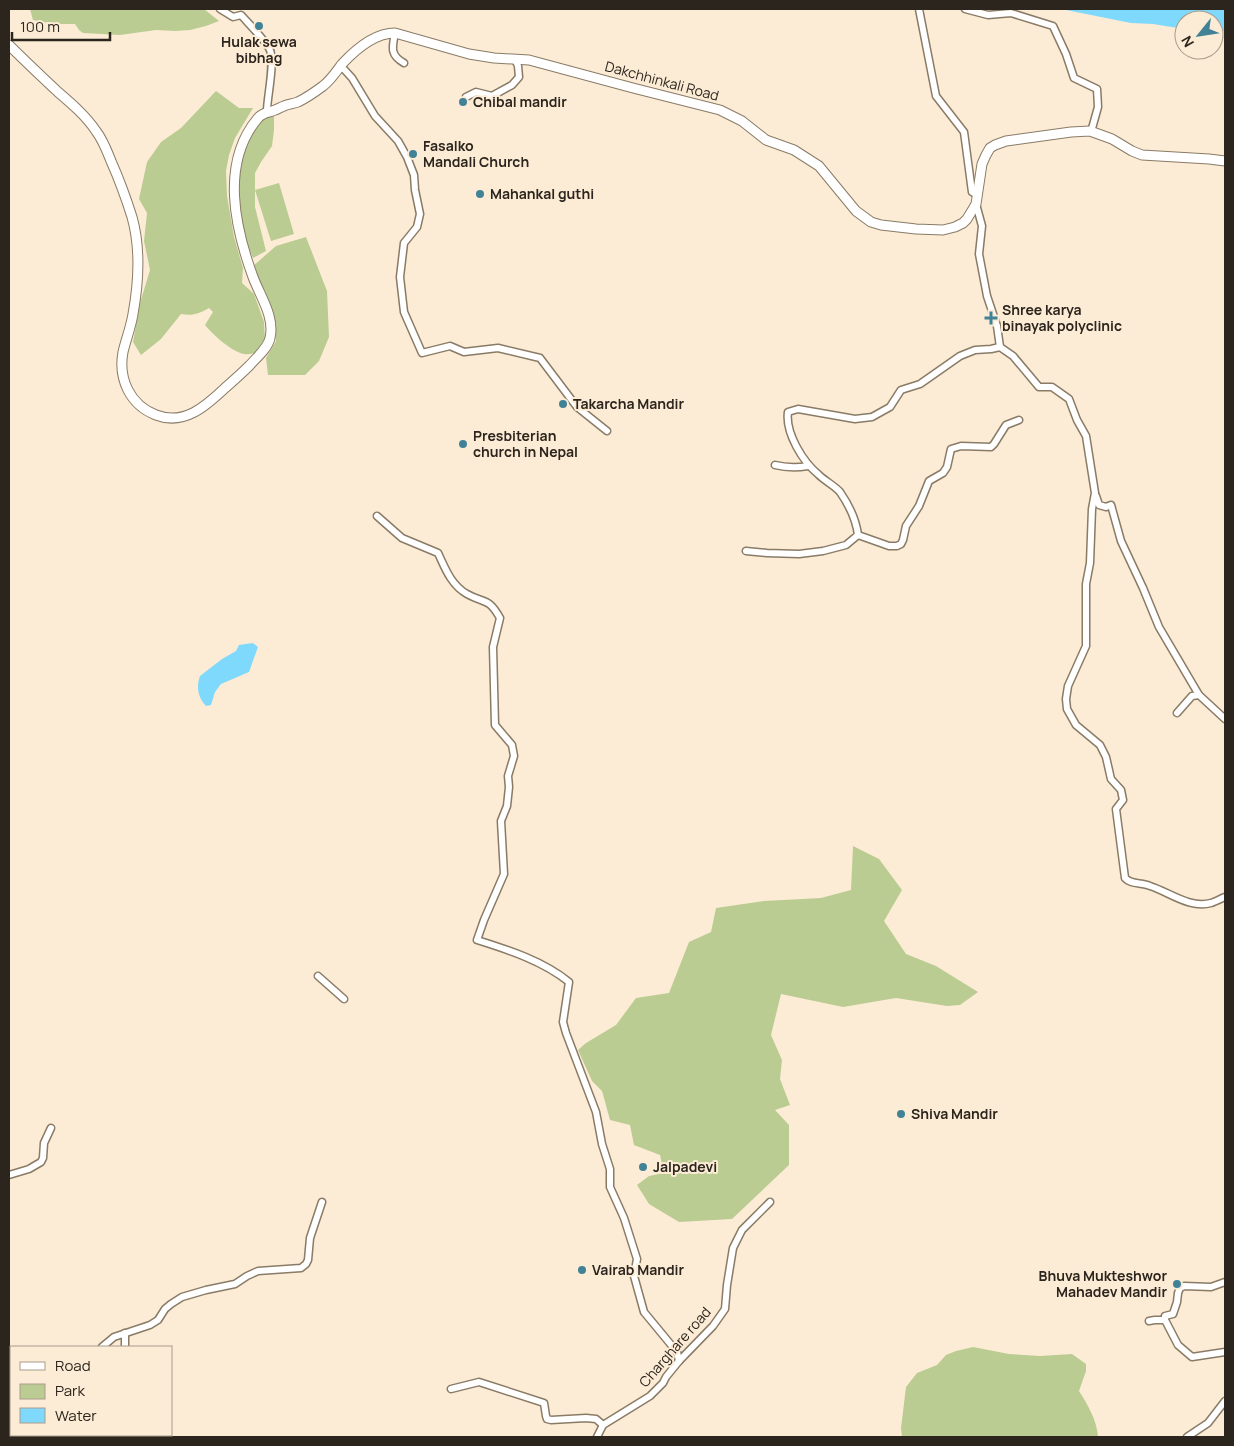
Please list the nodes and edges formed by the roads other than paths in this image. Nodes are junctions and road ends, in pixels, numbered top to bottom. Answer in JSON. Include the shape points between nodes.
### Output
{"nodes":[{"id":1,"x":220,"y":9,"type":"edge"},
{"id":2,"x":920,"y":9,"type":"edge"},
{"id":3,"x":966,"y":9,"type":"edge"},
{"id":4,"x":395,"y":33,"type":"junction"},
{"id":5,"x":9,"y":45,"type":"edge"},
{"id":6,"x":515,"y":59,"type":"junction"},
{"id":7,"x":404,"y":63,"type":"dead end"},
{"id":8,"x":341,"y":66,"type":"junction"},
{"id":9,"x":466,"y":97,"type":"dead end"},
{"id":10,"x":267,"y":111,"type":"junction"},
{"id":11,"x":1091,"y":132,"type":"junction"},
{"id":12,"x":1225,"y":161,"type":"edge"},
{"id":13,"x":977,"y":200,"type":"junction"},
{"id":14,"x":1000,"y":347,"type":"junction"},
{"id":15,"x":1019,"y":420,"type":"dead end"},
{"id":16,"x":607,"y":431,"type":"dead end"},
{"id":17,"x":775,"y":466,"type":"dead end"},
{"id":18,"x":808,"y":466,"type":"junction"},
{"id":19,"x":1096,"y":493,"type":"junction"},
{"id":20,"x":377,"y":516,"type":"dead end"},
{"id":21,"x":858,"y":534,"type":"junction"},
{"id":22,"x":746,"y":551,"type":"dead end"},
{"id":23,"x":1199,"y":695,"type":"junction"},
{"id":24,"x":1178,"y":713,"type":"dead end"},
{"id":25,"x":1225,"y":719,"type":"edge"},
{"id":26,"x":1225,"y":897,"type":"edge"},
{"id":27,"x":318,"y":976,"type":"dead end"},
{"id":28,"x":344,"y":1000,"type":"dead end"},
{"id":29,"x":51,"y":1128,"type":"dead end"},
{"id":30,"x":9,"y":1175,"type":"edge"},
{"id":31,"x":322,"y":1202,"type":"dead end"},
{"id":32,"x":770,"y":1202,"type":"dead end"},
{"id":33,"x":1225,"y":1282,"type":"edge"},
{"id":34,"x":1165,"y":1320,"type":"junction"},
{"id":35,"x":1149,"y":1321,"type":"dead end"},
{"id":36,"x":125,"y":1333,"type":"junction"},
{"id":37,"x":103,"y":1346,"type":"edge"},
{"id":38,"x":125,"y":1346,"type":"edge"},
{"id":39,"x":1225,"y":1352,"type":"edge"},
{"id":40,"x":679,"y":1361,"type":"junction"},
{"id":41,"x":451,"y":1389,"type":"dead end"},
{"id":42,"x":1225,"y":1401,"type":"edge"},
{"id":43,"x":603,"y":1425,"type":"junction"},
{"id":44,"x":598,"y":1437,"type":"edge"},
{"id":45,"x":1188,"y":1437,"type":"edge"}],
"edges":[{"from":1,"to":10,"type":"street","via":[[233,17],[241,15],[270,49]]},
{"from":2,"to":13,"type":"street","via":[[936,96],[964,132],[972,192]]},
{"from":3,"to":11,"type":"street","via":[[988,15],[1011,13],[1053,26],[1074,78],[1097,89],[1098,107]]},
{"from":4,"to":6,"type":"main road","name":"Dakchhinkali Road","via":[[470,54]]},
{"from":4,"to":7,"type":"street","via":[[394,54]]},
{"from":4,"to":8,"type":"main road","via":[[375,38]]},
{"from":5,"to":10,"type":"main road","via":[[98,132],[119,178],[137,239],[139,268],[133,317],[123,355],[123,377],[134,401],[164,418],[176,419],[205,406],[258,357],[271,337],[270,320],[253,278],[234,209],[237,160],[243,142],[252,126]]},
{"from":6,"to":9,"type":"street","via":[[519,77],[515,83],[492,96],[476,92]]},
{"from":6,"to":13,"type":"main road","name":"Dakchhinkali Road","via":[[720,110],[742,121],[766,140],[794,150],[819,166],[856,210],[871,222],[943,230],[967,219]]},
{"from":8,"to":10,"type":"main road","via":[[325,85],[310,96]]},
{"from":8,"to":16,"type":"street","via":[[375,116],[398,141],[414,175],[420,214],[417,227],[404,243],[400,277],[404,312],[422,353],[450,346],[464,352],[498,348],[540,358],[578,407]]},
{"from":11,"to":12,"type":"main road","via":[[1142,155]]},
{"from":11,"to":13,"type":"main road","via":[[1046,135],[995,145],[982,164]]},
{"from":13,"to":14,"type":"street","via":[[982,226],[979,254]]},
{"from":14,"to":18,"type":"street","via":[[974,350],[960,356],[920,384],[901,390],[890,407],[872,417],[855,419],[798,409],[788,412],[791,434]]},
{"from":14,"to":19,"type":"street","via":[[1018,362],[1039,388],[1052,387],[1069,399],[1086,436]]},
{"from":15,"to":21,"type":"street","via":[[1006,425],[990,447],[951,449],[947,467],[929,481],[906,526],[901,544],[889,546]]},
{"from":17,"to":18,"type":"street"},
{"from":18,"to":21,"type":"street","via":[[839,491],[851,510]]},
{"from":19,"to":23,"type":"street","via":[[1099,505],[1112,505],[1121,542],[1159,627]]},
{"from":19,"to":26,"type":"street","via":[[1086,584],[1086,646],[1068,686],[1067,708],[1076,725],[1100,745],[1111,779],[1121,790],[1123,800],[1116,809],[1125,878],[1194,903],[1210,904]]},
{"from":20,"to":40,"type":"street","via":[[402,538],[438,553],[450,579],[466,594],[489,602],[500,618],[493,646],[495,725],[512,745],[514,756],[508,776],[507,806],[501,821],[504,874],[477,940],[555,971],[570,982],[563,1022],[596,1112],[610,1168],[610,1187],[637,1259],[636,1285],[644,1312],[676,1352]]},
{"from":21,"to":22,"type":"street","via":[[846,545],[807,553]]},
{"from":23,"to":24,"type":"street","via":[[1192,696]]},
{"from":23,"to":25,"type":"street"},
{"from":27,"to":28,"type":"street"},
{"from":29,"to":30,"type":"street","via":[[41,1162]]},
{"from":31,"to":36,"type":"street","via":[[310,1238],[308,1260],[301,1268],[258,1271],[235,1284],[182,1298],[165,1309],[150,1325]]},
{"from":32,"to":40,"type":"street","name":"Charghare road","via":[[742,1230],[733,1248],[725,1309]]},
{"from":33,"to":34,"type":"street","via":[[1211,1287],[1180,1288],[1173,1314],[1165,1316]]},
{"from":34,"to":35,"type":"street"},
{"from":34,"to":39,"type":"street","via":[[1178,1345],[1192,1357]]},
{"from":36,"to":37,"type":"street"},
{"from":36,"to":38,"type":"street"},
{"from":40,"to":43,"type":"street","name":"Charghare road","via":[[650,1396]]},
{"from":41,"to":43,"type":"street","via":[[479,1382],[544,1403],[547,1419],[596,1419]]},
{"from":42,"to":45,"type":"street","via":[[1208,1423]]},
{"from":43,"to":44,"type":"street"}]}
